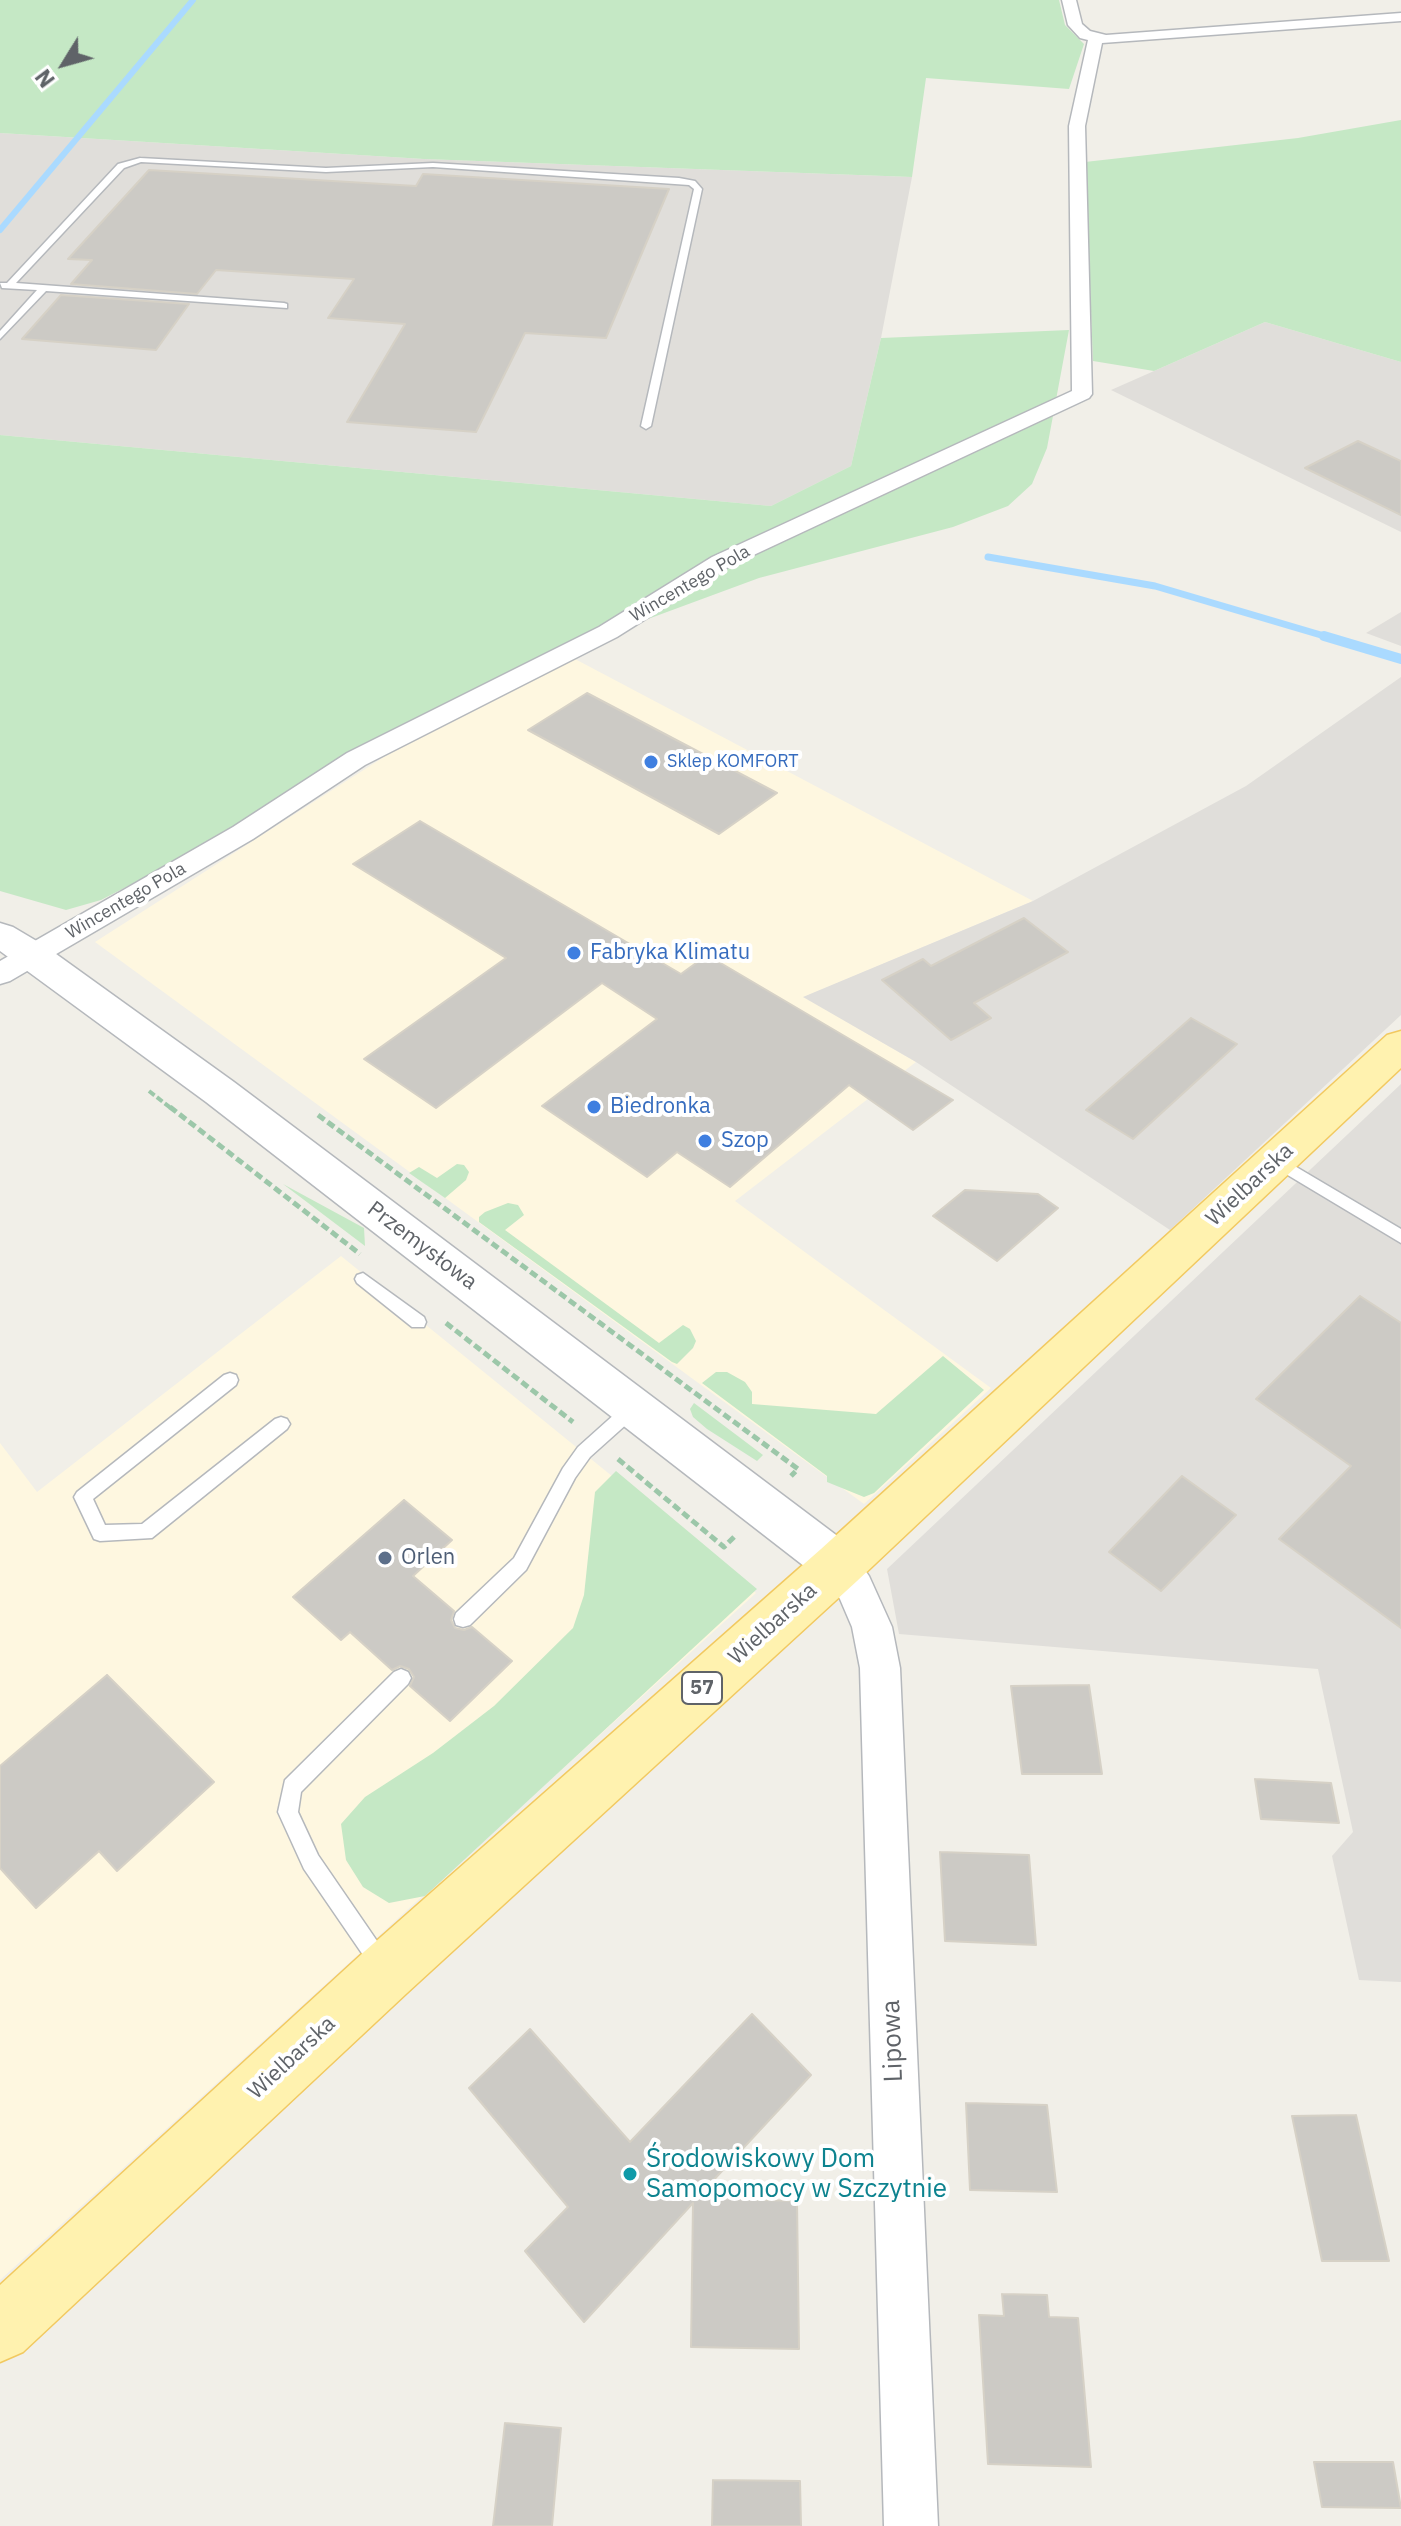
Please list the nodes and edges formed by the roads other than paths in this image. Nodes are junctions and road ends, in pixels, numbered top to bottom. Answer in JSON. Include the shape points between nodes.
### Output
{"nodes":[{"id":1,"x":1069,"y":0,"type":"edge"},
{"id":2,"x":1401,"y":17,"type":"edge"},
{"id":3,"x":1096,"y":38,"type":"junction"},
{"id":4,"x":5,"y":286,"type":"edge"},
{"id":5,"x":44,"y":288,"type":"junction"},
{"id":6,"x":284,"y":306,"type":"dead end"},
{"id":7,"x":0,"y":336,"type":"edge"},
{"id":8,"x":646,"y":426,"type":"dead end"},
{"id":9,"x":11,"y":954,"type":"edge"},
{"id":10,"x":1401,"y":1045,"type":"edge"},
{"id":11,"x":1276,"y":1161,"type":"junction"},
{"id":12,"x":1401,"y":1237,"type":"edge"},
{"id":13,"x":363,"y":1279,"type":"dead end"},
{"id":14,"x":418,"y":1322,"type":"dead end"},
{"id":15,"x":230,"y":1380,"type":"dead end"},
{"id":16,"x":632,"y":1409,"type":"junction"},
{"id":17,"x":281,"y":1424,"type":"dead end"},
{"id":18,"x":839,"y":1565,"type":"junction"},
{"id":19,"x":463,"y":1619,"type":"dead end"},
{"id":20,"x":401,"y":1678,"type":"dead end"},
{"id":21,"x":386,"y":1972,"type":"junction"},
{"id":22,"x":0,"y":2329,"type":"edge"},
{"id":23,"x":911,"y":2526,"type":"edge"}],
"edges":[{"from":1,"to":3,"type":"street","via":[[1075,25]]},
{"from":2,"to":3,"type":"street"},
{"from":3,"to":9,"type":"street","name":"Wincentego Pola","via":[[1077,126],[1082,394],[720,562],[608,632],[356,759],[243,833]]},
{"from":4,"to":5,"type":"lane"},
{"from":4,"to":8,"type":"lane","via":[[121,166],[140,160],[326,170],[433,165],[679,180],[698,189]]},
{"from":5,"to":6,"type":"lane"},
{"from":5,"to":7,"type":"lane"},
{"from":9,"to":16,"type":"street","name":"Przemysłowa","via":[[244,1111]]},
{"from":10,"to":11,"type":"main road","name":"Wielbarska","number":"57"},
{"from":11,"to":12,"type":"lane"},
{"from":11,"to":18,"type":"main road","name":"Wielbarska","number":"57"},
{"from":13,"to":14,"type":"lane"},
{"from":15,"to":17,"type":"lane","via":[[83,1497],[100,1533],[146,1532]]},
{"from":16,"to":18,"type":"street","name":"Przemysłowa"},
{"from":16,"to":19,"type":"lane","via":[[584,1452],[520,1564]]},
{"from":18,"to":21,"type":"main road","name":"Wielbarska","number":"57"},
{"from":18,"to":23,"type":"street","name":"Lipowa","via":[[872,1627],[880,1668]]},
{"from":20,"to":21,"type":"lane","via":[[292,1787],[288,1812],[311,1862]]},
{"from":21,"to":22,"type":"main road","name":"Wielbarska","number":"57"}]}
